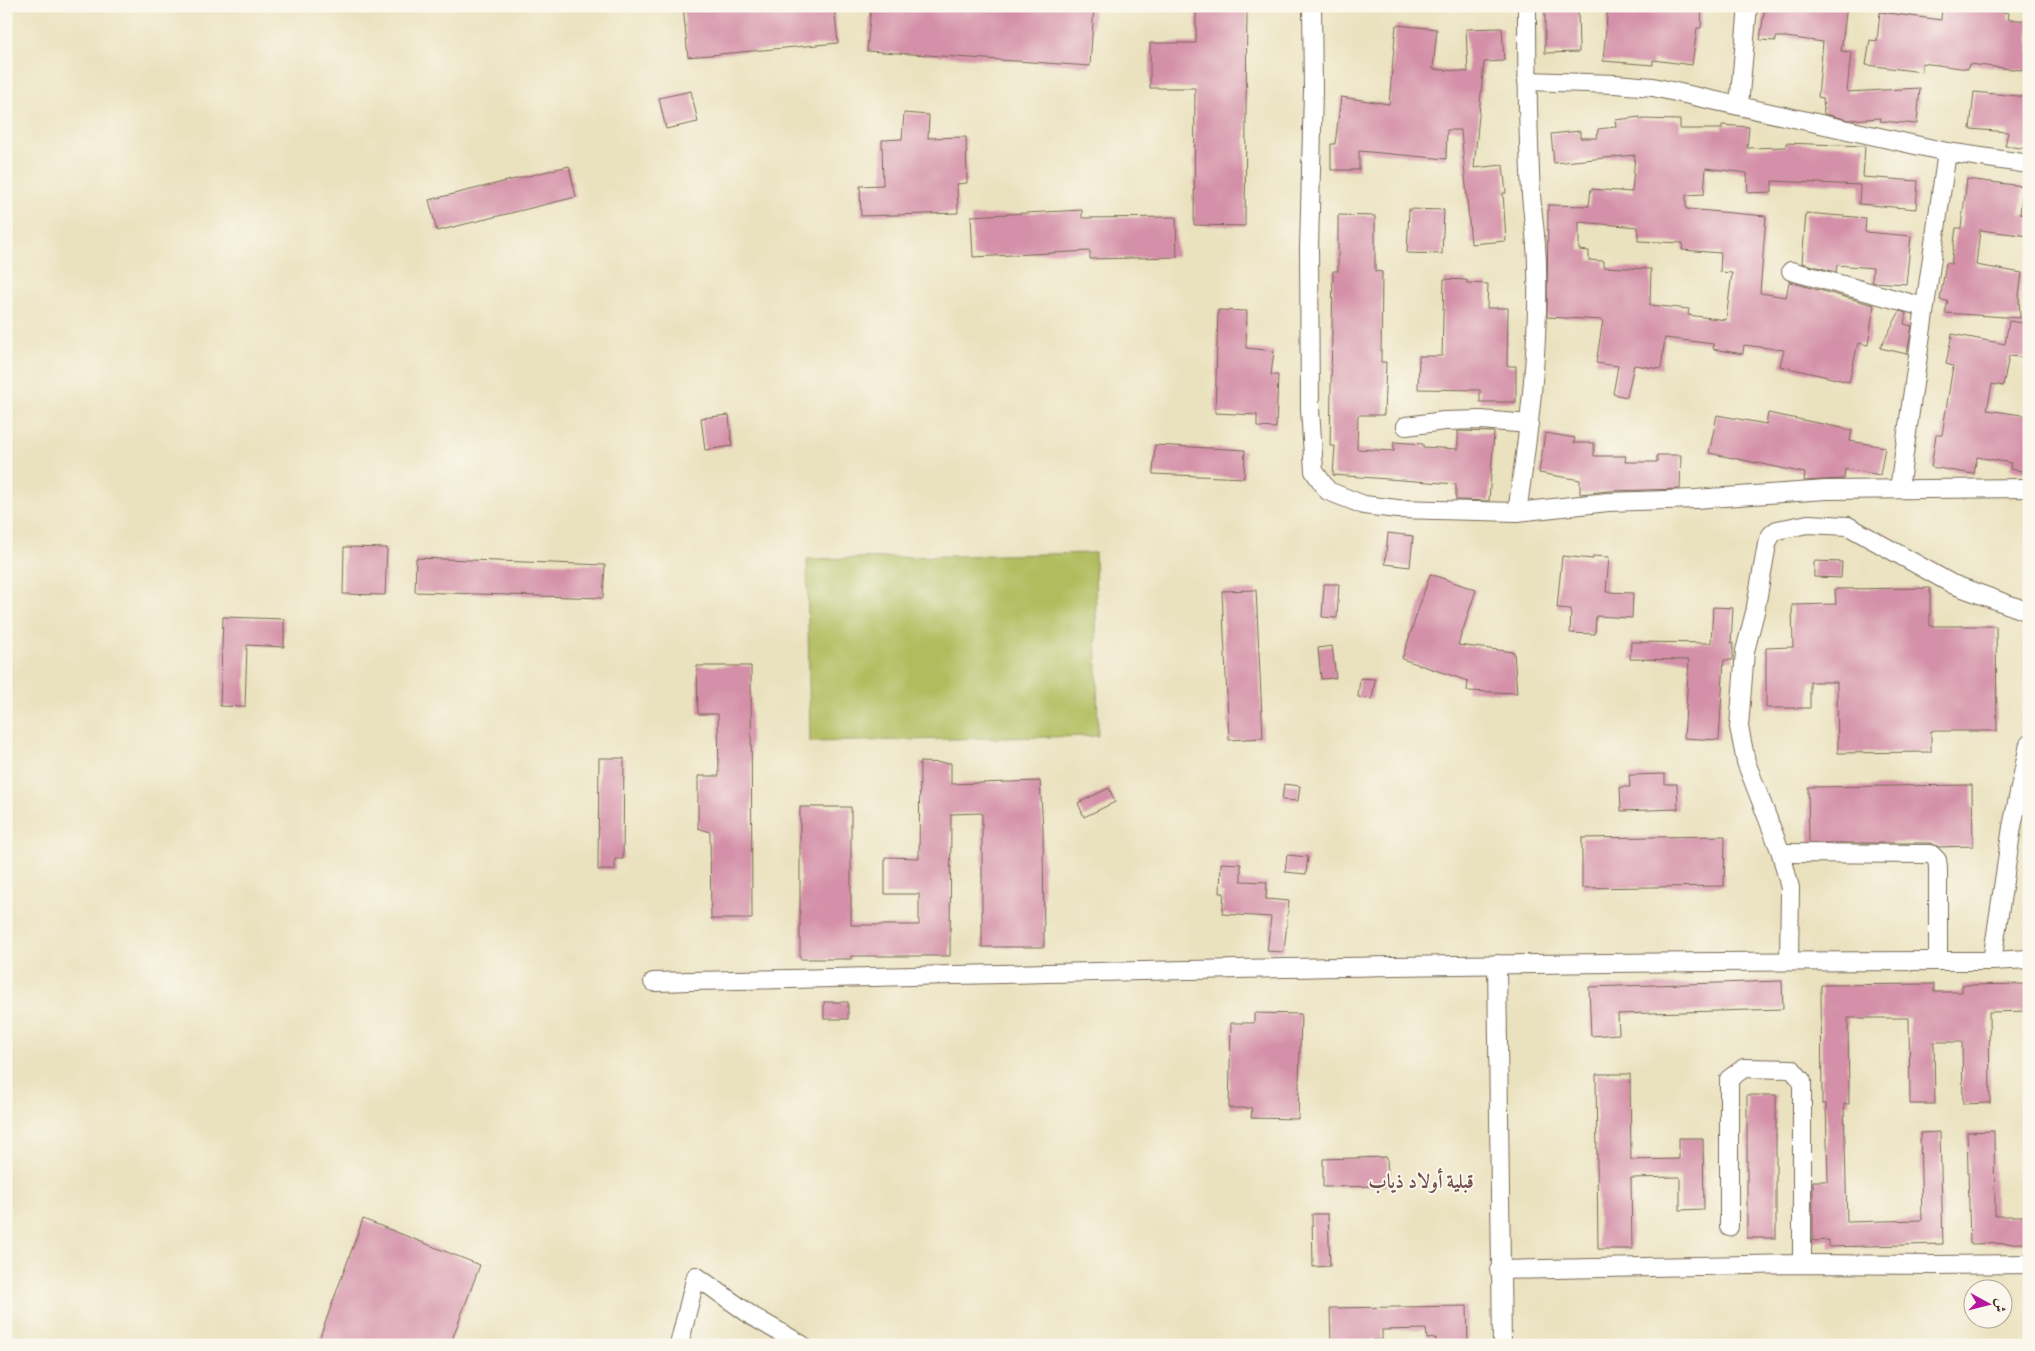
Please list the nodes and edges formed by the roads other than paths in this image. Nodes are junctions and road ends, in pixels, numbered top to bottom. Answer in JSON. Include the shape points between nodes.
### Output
{"nodes":[{"id":1,"x":1312,"y":6,"type":"edge"},
{"id":2,"x":1527,"y":6,"type":"edge"},
{"id":3,"x":1748,"y":6,"type":"edge"},
{"id":4,"x":1527,"y":81,"type":"junction"},
{"id":5,"x":1739,"y":105,"type":"junction"},
{"id":6,"x":1947,"y":152,"type":"junction"},
{"id":7,"x":2029,"y":164,"type":"edge"},
{"id":8,"x":1790,"y":271,"type":"dead end"},
{"id":9,"x":1924,"y":307,"type":"junction"},
{"id":10,"x":1529,"y":424,"type":"junction"},
{"id":11,"x":1406,"y":426,"type":"dead end"},
{"id":12,"x":2029,"y":488,"type":"edge"},
{"id":13,"x":1899,"y":489,"type":"junction"},
{"id":14,"x":1517,"y":512,"type":"junction"},
{"id":15,"x":2029,"y":612,"type":"edge"},
{"id":16,"x":2029,"y":744,"type":"edge"},
{"id":17,"x":1781,"y":853,"type":"junction"},
{"id":18,"x":2029,"y":959,"type":"edge"},
{"id":19,"x":1789,"y":961,"type":"junction"},
{"id":20,"x":1938,"y":961,"type":"junction"},
{"id":21,"x":1992,"y":961,"type":"junction"},
{"id":22,"x":1496,"y":964,"type":"junction"},
{"id":23,"x":653,"y":982,"type":"dead end"},
{"id":24,"x":1729,"y":1227,"type":"dead end"},
{"id":25,"x":1802,"y":1264,"type":"junction"},
{"id":26,"x":2029,"y":1264,"type":"edge"},
{"id":27,"x":1500,"y":1270,"type":"junction"},
{"id":28,"x":679,"y":1345,"type":"edge"},
{"id":29,"x":802,"y":1345,"type":"edge"},
{"id":30,"x":1502,"y":1345,"type":"edge"}],
"edges":[{"from":1,"to":14,"type":"street","via":[[1309,258],[1310,409],[1314,471],[1328,491],[1364,505],[1438,512]]},
{"from":2,"to":4,"type":"street"},
{"from":3,"to":5,"type":"street"},
{"from":4,"to":5,"type":"street","via":[[1653,87]]},
{"from":4,"to":10,"type":"street","via":[[1537,265],[1535,358]]},
{"from":5,"to":6,"type":"street"},
{"from":6,"to":7,"type":"street"},
{"from":6,"to":9,"type":"street"},
{"from":8,"to":9,"type":"street"},
{"from":9,"to":13,"type":"street"},
{"from":10,"to":11,"type":"street","via":[[1481,420]]},
{"from":10,"to":14,"type":"street"},
{"from":12,"to":13,"type":"street"},
{"from":13,"to":14,"type":"street","via":[[1608,502]]},
{"from":15,"to":17,"type":"street","via":[[1952,584],[1848,526],[1808,524],[1777,530],[1770,535],[1745,651],[1739,727],[1746,762]]},
{"from":16,"to":21,"type":"street","via":[[2017,798]]},
{"from":17,"to":19,"type":"street","via":[[1790,888]]},
{"from":17,"to":20,"type":"street","via":[[1931,854],[1938,867]]},
{"from":18,"to":21,"type":"street"},
{"from":19,"to":20,"type":"street"},
{"from":19,"to":22,"type":"street"},
{"from":20,"to":21,"type":"street"},
{"from":22,"to":23,"type":"street"},
{"from":22,"to":27,"type":"street"},
{"from":24,"to":25,"type":"street","via":[[1729,1079],[1744,1068],[1792,1069],[1802,1081]]},
{"from":25,"to":26,"type":"street"},
{"from":25,"to":27,"type":"street"},
{"from":27,"to":30,"type":"street"},
{"from":28,"to":29,"type":"street","via":[[696,1276],[752,1316]]}]}
